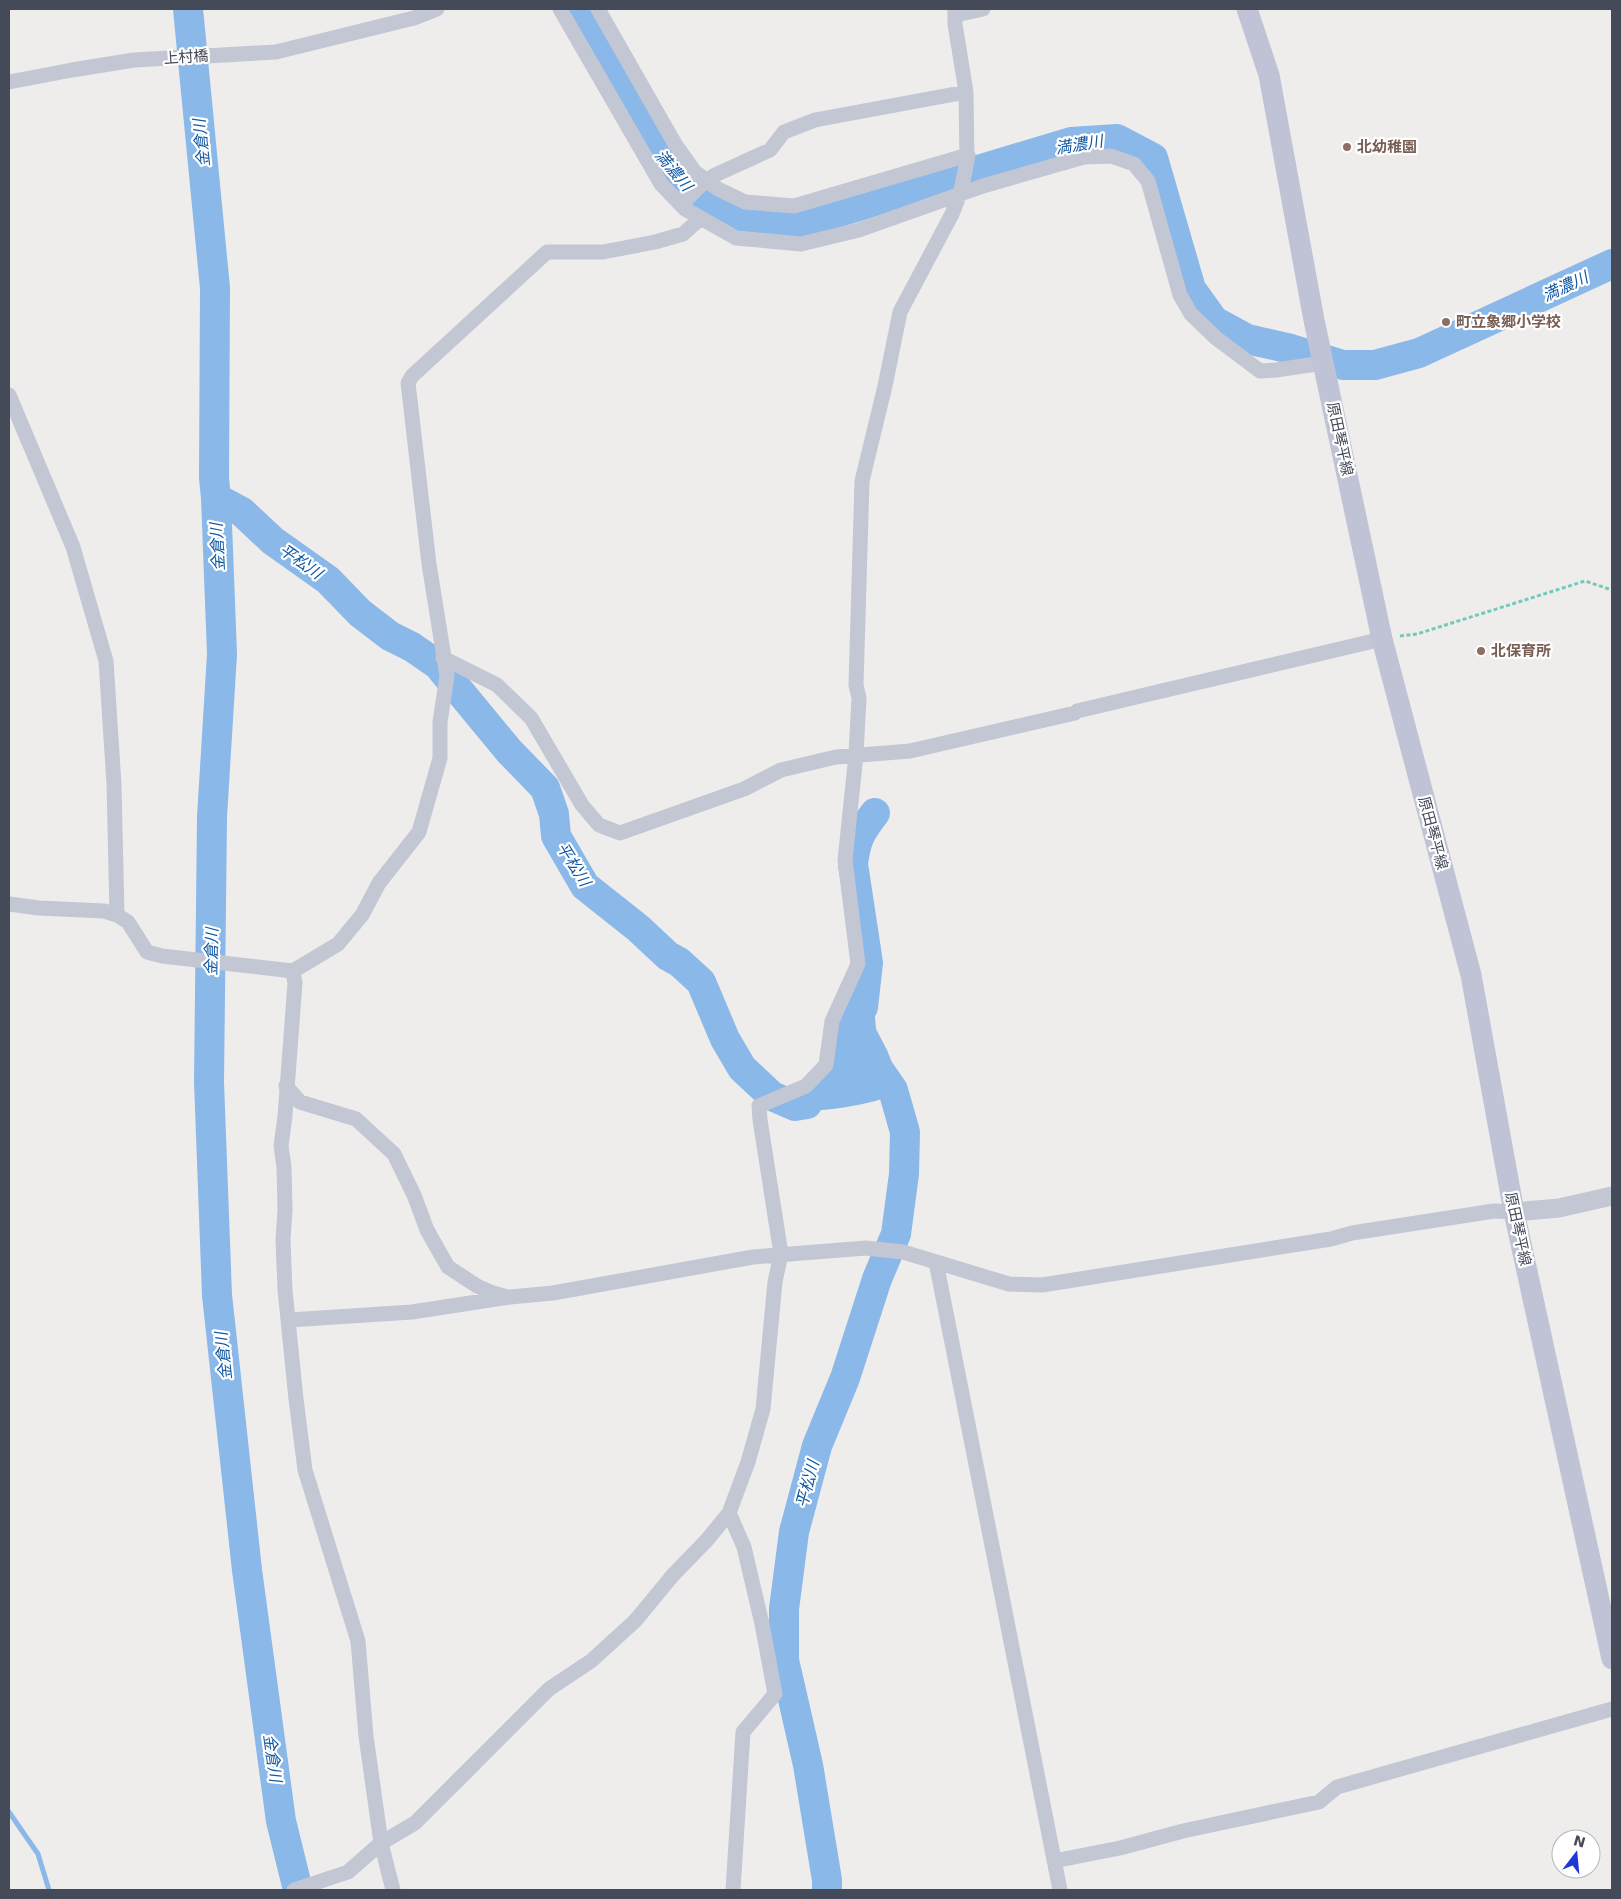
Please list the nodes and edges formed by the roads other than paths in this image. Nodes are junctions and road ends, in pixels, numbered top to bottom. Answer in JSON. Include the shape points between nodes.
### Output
{"nodes":[{"id":1,"x":437,"y":9,"type":"edge"},
{"id":2,"x":560,"y":9,"type":"edge"},
{"id":3,"x":598,"y":9,"type":"edge"},
{"id":4,"x":983,"y":9,"type":"edge"},
{"id":5,"x":1247,"y":9,"type":"edge"},
{"id":6,"x":956,"y":12,"type":"edge"},
{"id":7,"x":9,"y":82,"type":"edge"},
{"id":8,"x":966,"y":92,"type":"junction"},
{"id":9,"x":968,"y":158,"type":"junction"},
{"id":10,"x":704,"y":182,"type":"junction"},
{"id":11,"x":960,"y":193,"type":"junction"},
{"id":12,"x":681,"y":204,"type":"junction"},
{"id":13,"x":701,"y":218,"type":"junction"},
{"id":14,"x":1323,"y":363,"type":"junction"},
{"id":15,"x":9,"y":394,"type":"edge"},
{"id":16,"x":1382,"y":639,"type":"junction"},
{"id":17,"x":443,"y":658,"type":"junction"},
{"id":18,"x":856,"y":755,"type":"junction"},
{"id":19,"x":9,"y":904,"type":"edge"},
{"id":20,"x":117,"y":915,"type":"junction"},
{"id":21,"x":293,"y":971,"type":"junction"},
{"id":22,"x":286,"y":1086,"type":"junction"},
{"id":23,"x":1612,"y":1196,"type":"edge"},
{"id":24,"x":1514,"y":1212,"type":"junction"},
{"id":25,"x":780,"y":1254,"type":"junction"},
{"id":26,"x":936,"y":1262,"type":"junction"},
{"id":27,"x":510,"y":1297,"type":"junction"},
{"id":28,"x":289,"y":1320,"type":"junction"},
{"id":29,"x":729,"y":1513,"type":"junction"},
{"id":30,"x":1612,"y":1659,"type":"edge"},
{"id":31,"x":1612,"y":1709,"type":"edge"},
{"id":32,"x":381,"y":1843,"type":"junction"},
{"id":33,"x":1054,"y":1860,"type":"junction"},
{"id":34,"x":294,"y":1890,"type":"edge"},
{"id":35,"x":393,"y":1890,"type":"edge"},
{"id":36,"x":733,"y":1890,"type":"edge"},
{"id":37,"x":1060,"y":1890,"type":"edge"}],
"edges":[{"from":1,"to":7,"type":"street","name":"上村橋","via":[[414,18],[276,52],[134,60]]},
{"from":2,"to":12,"type":"street","via":[[662,184]]},
{"from":3,"to":10,"type":"street","via":[[675,144]]},
{"from":4,"to":6,"type":"street"},
{"from":5,"to":14,"type":"main road","name":"原田琴平線","via":[[1269,75]]},
{"from":6,"to":8,"type":"street"},
{"from":8,"to":9,"type":"street"},
{"from":8,"to":10,"type":"street","via":[[815,120],[784,132],[770,150]]},
{"from":9,"to":10,"type":"street","via":[[794,206],[745,202]]},
{"from":9,"to":11,"type":"street"},
{"from":10,"to":12,"type":"street"},
{"from":11,"to":13,"type":"street","via":[[859,230],[801,244],[736,238]]},
{"from":11,"to":14,"type":"street","via":[[1084,157],[1111,156],[1134,164],[1148,181],[1180,295],[1191,314],[1216,338],[1260,371]]},
{"from":11,"to":18,"type":"street","via":[[900,312],[862,481]]},
{"from":12,"to":13,"type":"street"},
{"from":13,"to":17,"type":"street","via":[[683,234],[655,242],[602,252],[547,252],[412,376],[408,383]]},
{"from":14,"to":16,"type":"main road","name":"原田琴平線"},
{"from":15,"to":20,"type":"street","via":[[73,547],[106,661],[114,784]]},
{"from":16,"to":18,"type":"street","via":[[910,751]]},
{"from":16,"to":24,"type":"main road","name":"原田琴平線","via":[[1471,975]]},
{"from":17,"to":18,"type":"street","via":[[497,685],[530,718],[582,805],[599,825],[620,833],[744,789],[781,770]]},
{"from":17,"to":21,"type":"street","via":[[447,676],[440,722],[440,758],[418,832],[379,883],[362,915],[338,944]]},
{"from":18,"to":25,"type":"street","via":[[845,860],[858,964],[832,1021],[826,1064],[806,1086],[759,1106]]},
{"from":19,"to":20,"type":"street","via":[[104,910]]},
{"from":20,"to":21,"type":"street","via":[[128,922],[147,952]]},
{"from":21,"to":22,"type":"street","via":[[295,983]]},
{"from":22,"to":27,"type":"street","via":[[300,1102],[356,1118],[394,1154],[427,1230],[448,1267],[493,1294]]},
{"from":22,"to":28,"type":"street","via":[[281,1146],[286,1210],[283,1240],[285,1290]]},
{"from":23,"to":24,"type":"street","via":[[1559,1208]]},
{"from":24,"to":26,"type":"street","via":[[1484,1212],[1042,1285],[1009,1284]]},
{"from":24,"to":30,"type":"main road","name":"原田琴平線"},
{"from":25,"to":26,"type":"street","via":[[866,1248],[902,1252]]},
{"from":25,"to":27,"type":"street","via":[[553,1293]]},
{"from":25,"to":29,"type":"street","via":[[763,1410]]},
{"from":26,"to":33,"type":"street"},
{"from":27,"to":28,"type":"street","via":[[412,1312]]},
{"from":28,"to":32,"type":"street","via":[[305,1470],[358,1642],[366,1736]]},
{"from":29,"to":32,"type":"street","via":[[635,1621],[591,1661],[549,1689],[415,1823]]},
{"from":29,"to":36,"type":"street","via":[[744,1547],[775,1694],[743,1732]]},
{"from":31,"to":33,"type":"street","via":[[1337,1788],[1319,1802]]},
{"from":32,"to":34,"type":"street","via":[[348,1872]]},
{"from":32,"to":35,"type":"street"},
{"from":33,"to":37,"type":"street"}]}
